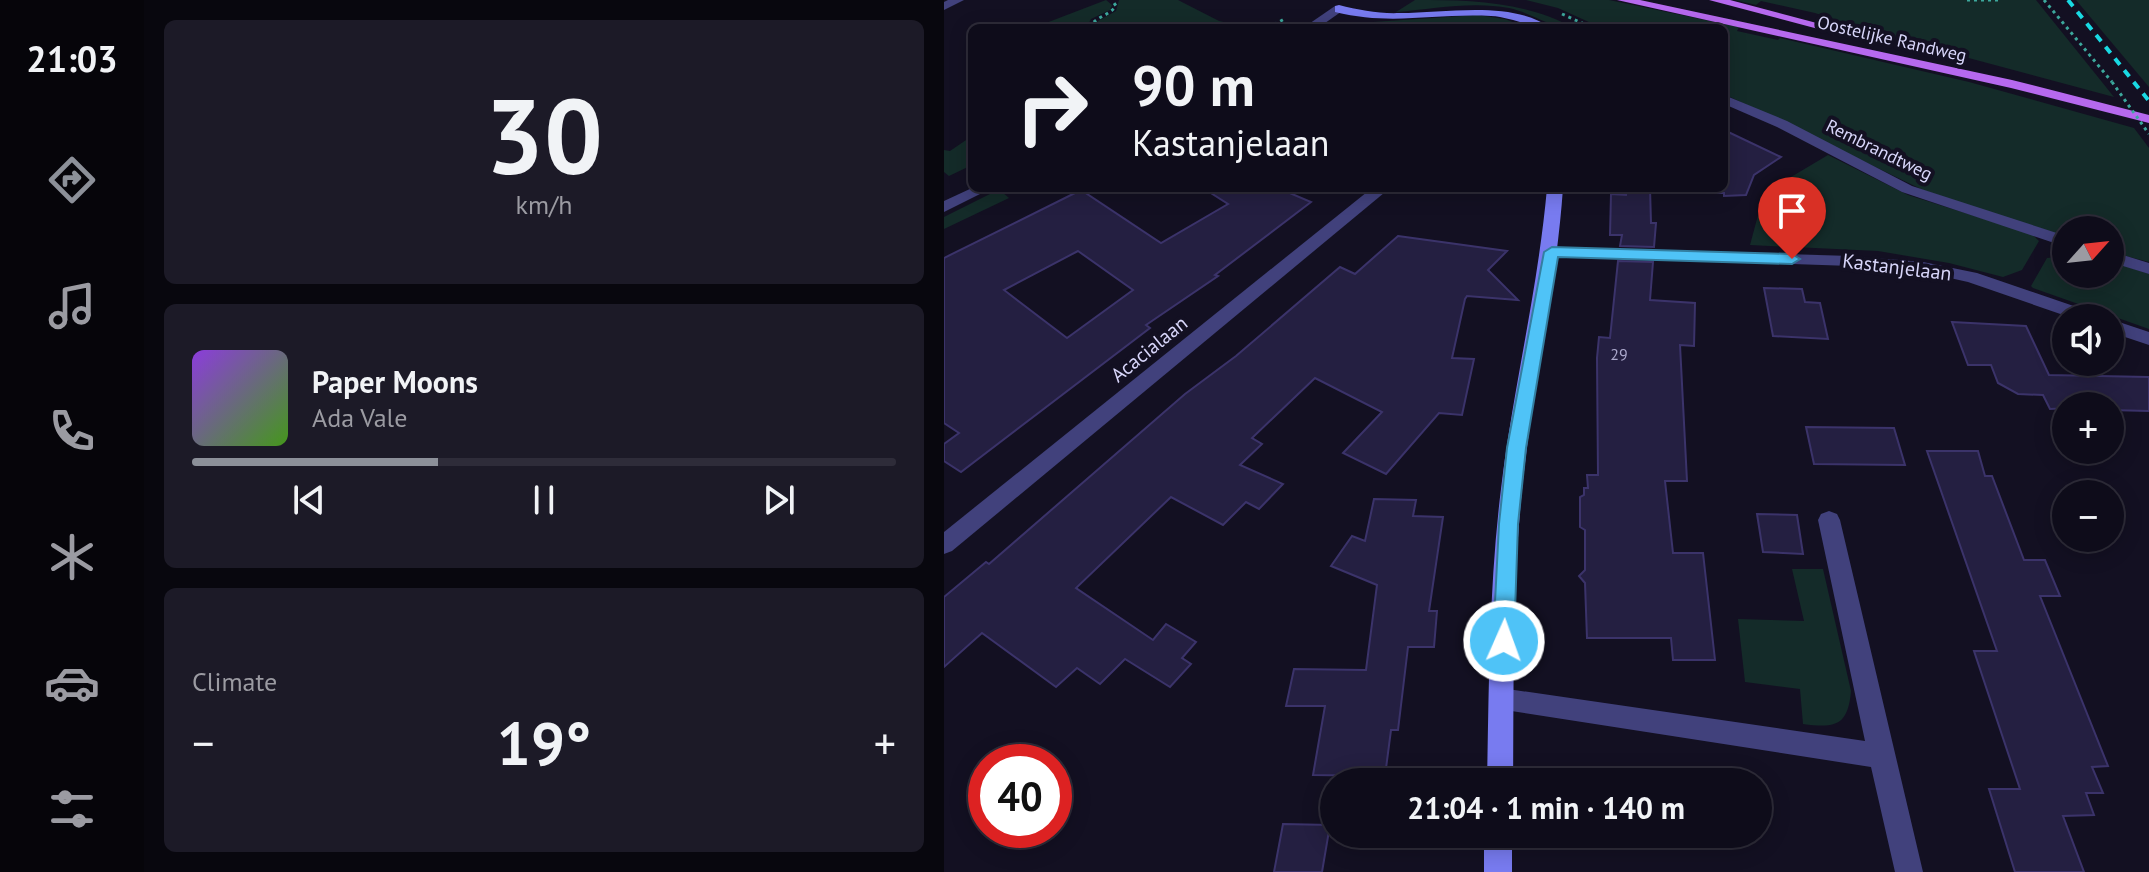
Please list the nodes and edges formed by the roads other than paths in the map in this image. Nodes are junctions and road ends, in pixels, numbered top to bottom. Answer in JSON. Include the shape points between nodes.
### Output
{"nodes":[{"id":1,"x":958,"y":0,"type":"edge"},
{"id":2,"x":1623,"y":0,"type":"edge"},
{"id":3,"x":1715,"y":0,"type":"edge"},
{"id":4,"x":1344,"y":5,"type":"edge"},
{"id":5,"x":944,"y":6,"type":"edge"},
{"id":6,"x":1315,"y":24,"type":"edge"},
{"id":7,"x":1535,"y":24,"type":"edge"},
{"id":8,"x":2012,"y":84,"type":"junction"},
{"id":9,"x":1728,"y":101,"type":"edge"},
{"id":10,"x":2149,"y":119,"type":"edge"},
{"id":11,"x":976,"y":192,"type":"edge"},
{"id":12,"x":1377,"y":192,"type":"edge"},
{"id":13,"x":1555,"y":192,"type":"edge"},
{"id":14,"x":944,"y":207,"type":"edge"},
{"id":15,"x":2052,"y":237,"type":"edge"},
{"id":16,"x":1552,"y":252,"type":"junction"},
{"id":17,"x":2124,"y":261,"type":"edge"},
{"id":18,"x":2149,"y":269,"type":"edge"},
{"id":19,"x":2052,"y":305,"type":"edge"},
{"id":20,"x":2124,"y":330,"type":"edge"},
{"id":21,"x":2149,"y":339,"type":"edge"},
{"id":22,"x":1829,"y":520,"type":"dead end"},
{"id":23,"x":944,"y":545,"type":"edge"},
{"id":24,"x":1501,"y":700,"type":"junction"},
{"id":25,"x":1881,"y":756,"type":"junction"},
{"id":26,"x":1500,"y":768,"type":"edge"},
{"id":27,"x":1498,"y":848,"type":"edge"},
{"id":28,"x":1498,"y":872,"type":"edge"},
{"id":29,"x":1909,"y":872,"type":"edge"}],
"edges":[{"from":1,"to":5,"type":"street"},
{"from":2,"to":8,"type":"main road","name":"Oostelijke Randweg"},
{"from":3,"to":8,"type":"main road","name":"Oostelijke Randweg","via":[[1894,45]]},
{"from":4,"to":6,"type":"street"},
{"from":4,"to":7,"type":"street","via":[[1363,15],[1408,17],[1475,10],[1510,14]]},
{"from":8,"to":10,"type":"main road","name":"Oostelijke Randweg"},
{"from":9,"to":15,"type":"street","name":"Rembrandtweg","via":[[1907,189]]},
{"from":11,"to":14,"type":"street"},
{"from":12,"to":23,"type":"street","name":"Acacialaan"},
{"from":13,"to":16,"type":"street"},
{"from":16,"to":19,"type":"street","name":"Kastanjelaan","via":[[1923,267]]},
{"from":16,"to":24,"type":"street","via":[[1516,448]]},
{"from":17,"to":18,"type":"street"},
{"from":20,"to":21,"type":"street"},
{"from":22,"to":25,"type":"street"},
{"from":24,"to":25,"type":"street"},
{"from":24,"to":26,"type":"street"},
{"from":25,"to":29,"type":"street"},
{"from":27,"to":28,"type":"street"}]}
